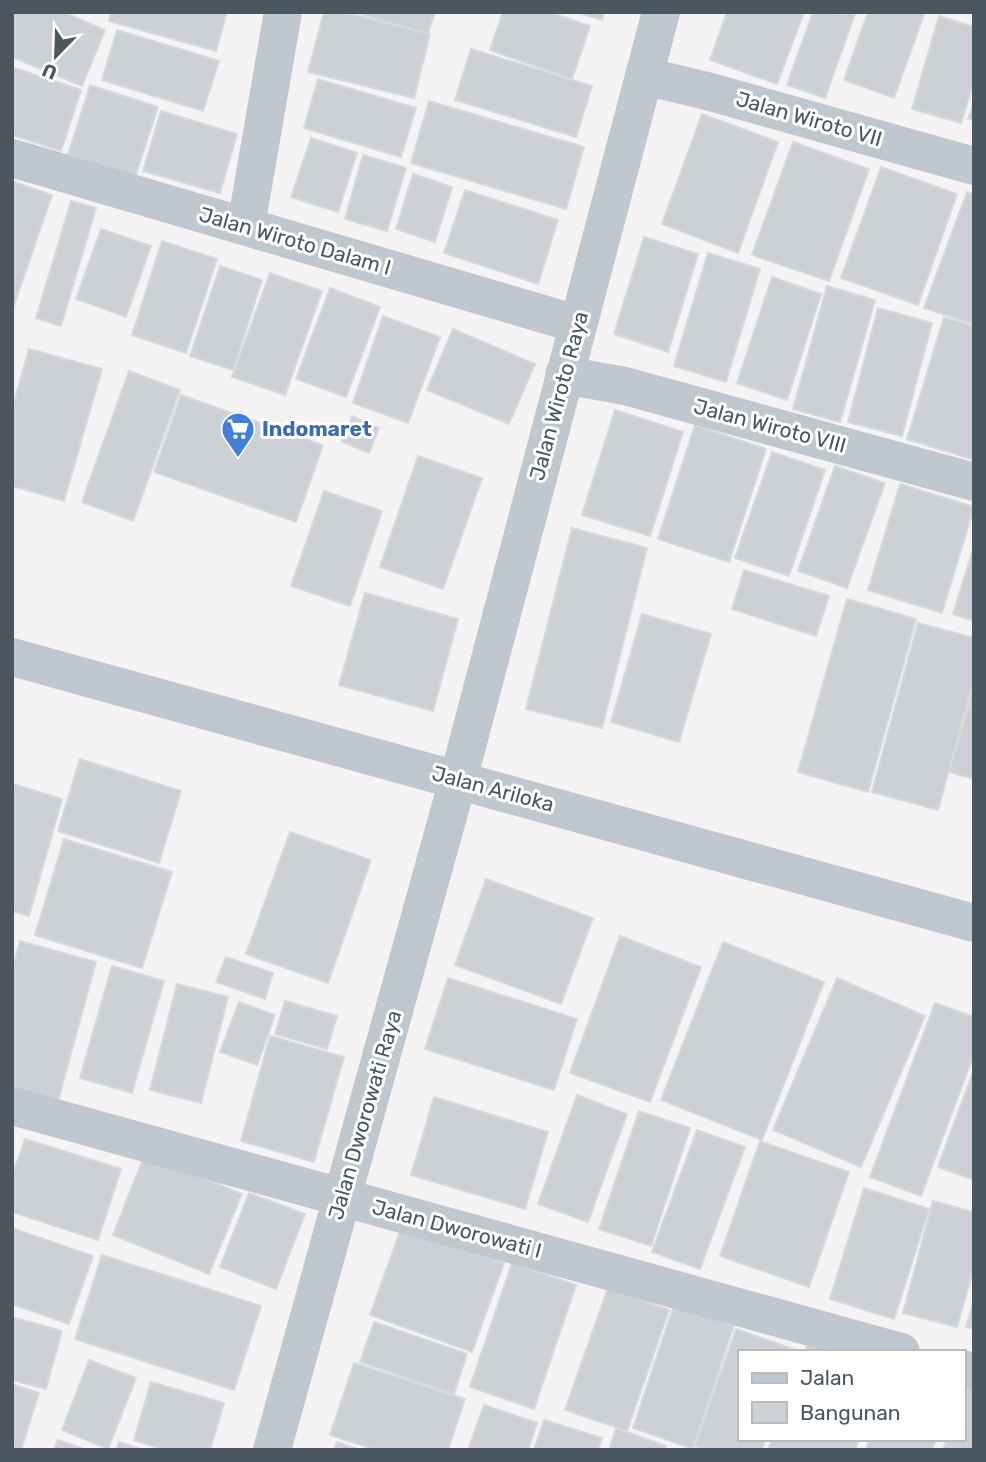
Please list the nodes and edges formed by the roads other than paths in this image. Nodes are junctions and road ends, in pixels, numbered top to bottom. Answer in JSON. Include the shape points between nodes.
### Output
{"nodes":[{"id":1,"x":283,"y":12,"type":"edge"},
{"id":2,"x":661,"y":12,"type":"edge"},
{"id":3,"x":644,"y":76,"type":"junction"},
{"id":4,"x":12,"y":158,"type":"edge"},
{"id":5,"x":974,"y":166,"type":"edge"},
{"id":6,"x":246,"y":226,"type":"junction"},
{"id":7,"x":577,"y":324,"type":"junction"},
{"id":8,"x":564,"y":375,"type":"junction"},
{"id":9,"x":974,"y":482,"type":"edge"},
{"id":10,"x":12,"y":657,"type":"edge"},
{"id":11,"x":458,"y":780,"type":"junction"},
{"id":12,"x":974,"y":923,"type":"edge"},
{"id":13,"x":12,"y":1106,"type":"edge"},
{"id":14,"x":342,"y":1197,"type":"junction"},
{"id":15,"x":894,"y":1350,"type":"edge"},
{"id":16,"x":272,"y":1450,"type":"edge"}],
"edges":[{"from":1,"to":6,"type":"street"},
{"from":2,"to":3,"type":"street","name":"Jalan Wiroto Raya"},
{"from":3,"to":5,"type":"street","name":"Jalan Wiroto VII"},
{"from":3,"to":7,"type":"street","name":"Jalan Wiroto Raya"},
{"from":4,"to":6,"type":"street","name":"Jalan Wiroto Dalam I"},
{"from":6,"to":7,"type":"street","name":"Jalan Wiroto Dalam I"},
{"from":7,"to":8,"type":"street","name":"Jalan Wiroto Raya"},
{"from":8,"to":9,"type":"street","name":"Jalan Wiroto VIII","via":[[625,386]]},
{"from":8,"to":11,"type":"street","name":"Jalan Wiroto Raya"},
{"from":10,"to":11,"type":"street","name":"Jalan Ariloka"},
{"from":11,"to":12,"type":"street","name":"Jalan Ariloka"},
{"from":11,"to":14,"type":"street","name":"Jalan Dworowati Raya"},
{"from":13,"to":14,"type":"street","name":"Jalan Dworowati I"},
{"from":14,"to":15,"type":"street","name":"Jalan Dworowati I"},
{"from":14,"to":16,"type":"street","name":"Jalan Dworowati Raya"}]}
